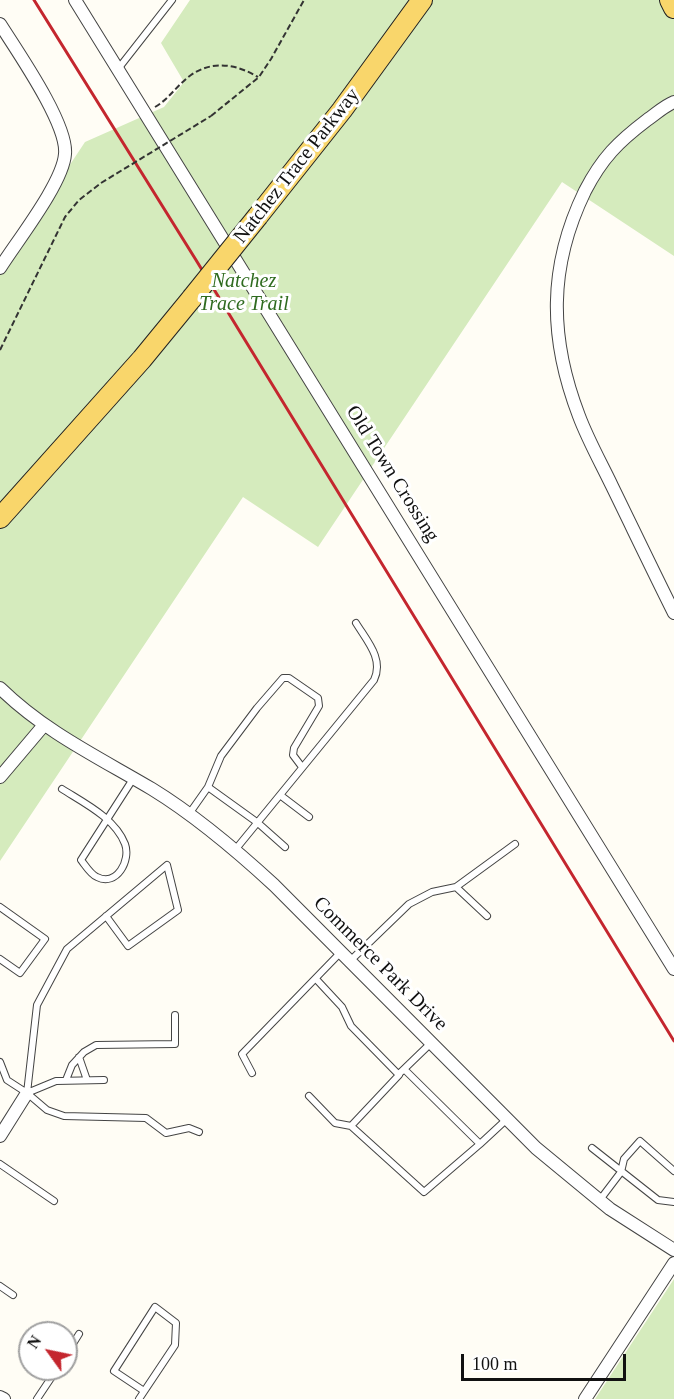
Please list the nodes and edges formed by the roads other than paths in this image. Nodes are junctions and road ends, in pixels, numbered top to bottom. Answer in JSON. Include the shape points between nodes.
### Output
{"nodes":[{"id":1,"x":76,"y":0,"type":"edge"},
{"id":2,"x":172,"y":0,"type":"edge"},
{"id":3,"x":422,"y":0,"type":"edge"},
{"id":4,"x":670,"y":0,"type":"edge"},
{"id":5,"x":674,"y":8,"type":"edge"},
{"id":6,"x":0,"y":24,"type":"edge"},
{"id":7,"x":118,"y":69,"type":"junction"},
{"id":8,"x":674,"y":102,"type":"edge"},
{"id":9,"x":0,"y":268,"type":"edge"},
{"id":10,"x":0,"y":518,"type":"edge"},
{"id":11,"x":674,"y":614,"type":"edge"},
{"id":12,"x":356,"y":623,"type":"dead end"},
{"id":13,"x":0,"y":688,"type":"edge"},
{"id":14,"x":44,"y":725,"type":"junction"},
{"id":15,"x":303,"y":767,"type":"junction"},
{"id":16,"x":0,"y":777,"type":"edge"},
{"id":17,"x":134,"y":779,"type":"junction"},
{"id":18,"x":208,"y":787,"type":"junction"},
{"id":19,"x":62,"y":789,"type":"dead end"},
{"id":20,"x":280,"y":795,"type":"junction"},
{"id":21,"x":189,"y":815,"type":"junction"},
{"id":22,"x":309,"y":817,"type":"dead end"},
{"id":23,"x":108,"y":819,"type":"junction"},
{"id":24,"x":258,"y":823,"type":"junction"},
{"id":25,"x":514,"y":844,"type":"dead end"},
{"id":26,"x":285,"y":847,"type":"dead end"},
{"id":27,"x":235,"y":850,"type":"junction"},
{"id":28,"x":456,"y":887,"type":"junction"},
{"id":29,"x":0,"y":907,"type":"edge"},
{"id":30,"x":106,"y":916,"type":"junction"},
{"id":31,"x":487,"y":916,"type":"dead end"},
{"id":32,"x":346,"y":957,"type":"junction"},
{"id":33,"x":0,"y":959,"type":"edge"},
{"id":34,"x":674,"y":969,"type":"edge"},
{"id":35,"x":316,"y":979,"type":"junction"},
{"id":36,"x":175,"y":1015,"type":"dead end"},
{"id":37,"x":431,"y":1043,"type":"junction"},
{"id":38,"x":79,"y":1058,"type":"junction"},
{"id":39,"x":0,"y":1062,"type":"edge"},
{"id":40,"x":402,"y":1072,"type":"junction"},
{"id":41,"x":252,"y":1073,"type":"dead end"},
{"id":42,"x":66,"y":1080,"type":"junction"},
{"id":43,"x":87,"y":1080,"type":"junction"},
{"id":44,"x":104,"y":1080,"type":"dead end"},
{"id":45,"x":27,"y":1093,"type":"junction"},
{"id":46,"x":309,"y":1096,"type":"dead end"},
{"id":47,"x":507,"y":1119,"type":"junction"},
{"id":48,"x":351,"y":1126,"type":"junction"},
{"id":49,"x":199,"y":1132,"type":"dead end"},
{"id":50,"x":0,"y":1136,"type":"edge"},
{"id":51,"x":480,"y":1144,"type":"junction"},
{"id":52,"x":592,"y":1148,"type":"dead end"},
{"id":53,"x":0,"y":1164,"type":"edge"},
{"id":54,"x":674,"y":1171,"type":"edge"},
{"id":55,"x":621,"y":1172,"type":"junction"},
{"id":56,"x":54,"y":1201,"type":"dead end"},
{"id":57,"x":599,"y":1201,"type":"junction"},
{"id":58,"x":674,"y":1202,"type":"edge"},
{"id":59,"x":674,"y":1250,"type":"edge"},
{"id":60,"x":674,"y":1263,"type":"edge"},
{"id":61,"x":0,"y":1286,"type":"edge"},
{"id":62,"x":13,"y":1295,"type":"dead end"},
{"id":63,"x":49,"y":1381,"type":"edge"},
{"id":64,"x":144,"y":1391,"type":"junction"},
{"id":65,"x":0,"y":1396,"type":"edge"},
{"id":66,"x":4,"y":1399,"type":"edge"},
{"id":67,"x":37,"y":1399,"type":"edge"},
{"id":68,"x":139,"y":1399,"type":"edge"},
{"id":69,"x":585,"y":1399,"type":"edge"}],
"edges":[{"from":1,"to":7,"type":"street","name":"Old Town Crossing"},
{"from":2,"to":7,"type":"lane"},
{"from":3,"to":10,"type":"main road","name":"Natchez Trace Parkway","bridge":true,"via":[[342,110],[192,298]]},
{"from":4,"to":5,"type":"main road"},
{"from":6,"to":9,"type":"street","via":[[52,112],[66,145],[58,179]]},
{"from":7,"to":34,"type":"street","name":"Old Town Crossing"},
{"from":8,"to":11,"type":"street","via":[[621,139],[593,174],[570,229],[555,306],[565,375],[580,418]]},
{"from":12,"to":15,"type":"lane","via":[[376,657],[378,671]]},
{"from":13,"to":14,"type":"street","name":"Commerce Park Drive"},
{"from":14,"to":16,"type":"street"},
{"from":14,"to":17,"type":"street","name":"Commerce Park Drive"},
{"from":15,"to":18,"type":"lane","via":[[293,755],[294,748],[319,706],[318,699],[289,678],[283,678],[221,756]]},
{"from":15,"to":20,"type":"lane"},
{"from":17,"to":21,"type":"street","name":"Commerce Park Drive"},
{"from":17,"to":23,"type":"lane"},
{"from":18,"to":21,"type":"lane"},
{"from":18,"to":24,"type":"lane"},
{"from":19,"to":23,"type":"lane"},
{"from":20,"to":22,"type":"lane"},
{"from":20,"to":24,"type":"lane"},
{"from":21,"to":27,"type":"street","name":"Commerce Park Drive"},
{"from":23,"to":23,"type":"lane","via":[[81,860],[95,877],[105,879],[114,877],[128,859],[125,843]]},
{"from":24,"to":26,"type":"lane"},
{"from":24,"to":27,"type":"lane"},
{"from":25,"to":28,"type":"lane"},
{"from":27,"to":32,"type":"street","name":"Commerce Park Drive"},
{"from":28,"to":31,"type":"lane"},
{"from":28,"to":32,"type":"lane","via":[[432,892],[409,904]]},
{"from":29,"to":33,"type":"lane","via":[[45,939],[20,973]]},
{"from":30,"to":30,"type":"lane","via":[[132,894],[168,865],[178,910],[128,946]]},
{"from":30,"to":45,"type":"lane","via":[[66,949],[37,1005]]},
{"from":32,"to":35,"type":"lane"},
{"from":32,"to":37,"type":"street","name":"Commerce Park Drive"},
{"from":35,"to":40,"type":"lane","via":[[342,1007],[351,1026]]},
{"from":35,"to":41,"type":"lane","via":[[242,1054]]},
{"from":36,"to":38,"type":"lane","via":[[175,1044],[96,1044]]},
{"from":37,"to":40,"type":"lane"},
{"from":37,"to":47,"type":"street","name":"Commerce Park Drive"},
{"from":38,"to":42,"type":"lane"},
{"from":38,"to":43,"type":"lane"},
{"from":39,"to":45,"type":"lane","via":[[7,1080]]},
{"from":40,"to":48,"type":"lane"},
{"from":40,"to":51,"type":"lane"},
{"from":42,"to":43,"type":"lane"},
{"from":42,"to":45,"type":"lane"},
{"from":43,"to":44,"type":"lane"},
{"from":45,"to":49,"type":"lane","via":[[47,1110],[64,1116],[146,1118],[166,1132],[189,1128]]},
{"from":45,"to":50,"type":"street"},
{"from":46,"to":48,"type":"lane","via":[[335,1123]]},
{"from":47,"to":51,"type":"lane"},
{"from":47,"to":57,"type":"street","name":"Commerce Park Drive"},
{"from":48,"to":51,"type":"lane","via":[[424,1192]]},
{"from":52,"to":55,"type":"lane"},
{"from":53,"to":56,"type":"lane"},
{"from":54,"to":55,"type":"lane","via":[[640,1141],[624,1160]]},
{"from":55,"to":57,"type":"lane"},
{"from":55,"to":58,"type":"lane","via":[[658,1200]]},
{"from":57,"to":59,"type":"street","name":"Commerce Park Drive"},
{"from":60,"to":69,"type":"street"},
{"from":61,"to":62,"type":"lane"},
{"from":63,"to":67,"type":"lane"},
{"from":64,"to":64,"type":"lane","via":[[175,1346],[176,1323],[155,1307],[114,1371]]},
{"from":64,"to":68,"type":"lane"},
{"from":65,"to":66,"type":"street"}]}
